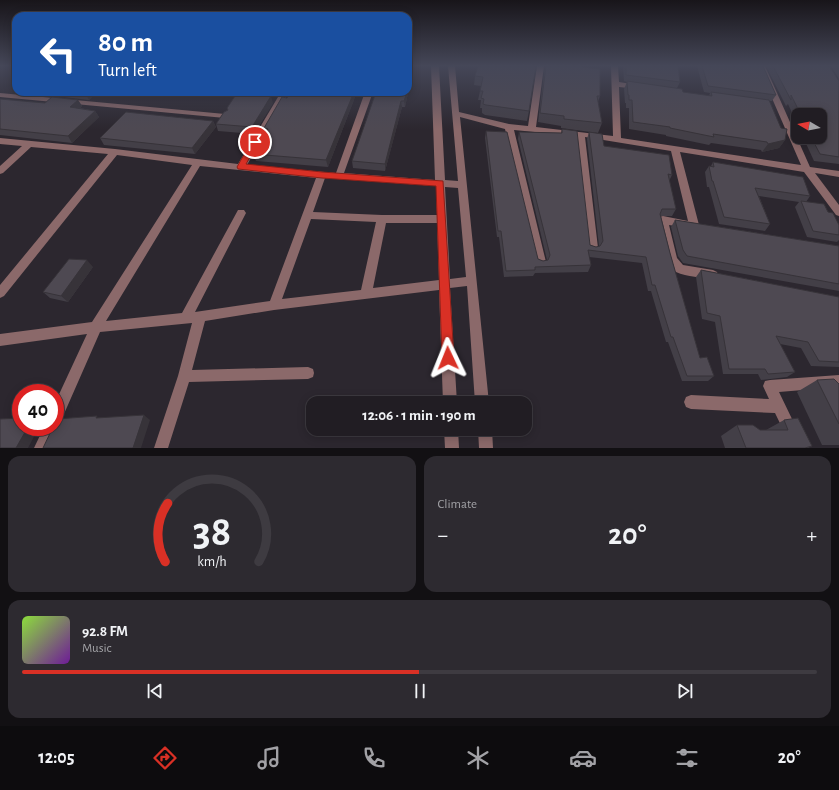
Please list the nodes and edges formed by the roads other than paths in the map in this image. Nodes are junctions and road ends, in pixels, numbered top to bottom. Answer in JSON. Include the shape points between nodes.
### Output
{"nodes":[{"id":1,"x":436,"y":87,"type":"edge"},
{"id":2,"x":453,"y":87,"type":"edge"},
{"id":3,"x":538,"y":87,"type":"edge"},
{"id":4,"x":616,"y":87,"type":"edge"},
{"id":5,"x":639,"y":87,"type":"edge"},
{"id":6,"x":769,"y":87,"type":"edge"},
{"id":7,"x":647,"y":88,"type":"edge"},
{"id":8,"x":0,"y":95,"type":"edge"},
{"id":9,"x":31,"y":96,"type":"edge"},
{"id":10,"x":283,"y":96,"type":"edge"},
{"id":11,"x":368,"y":96,"type":"edge"},
{"id":12,"x":28,"y":98,"type":"junction"},
{"id":13,"x":456,"y":114,"type":"junction"},
{"id":14,"x":225,"y":116,"type":"edge"},
{"id":15,"x":509,"y":127,"type":"junction"},
{"id":16,"x":532,"y":128,"type":"junction"},
{"id":17,"x":580,"y":134,"type":"junction"},
{"id":18,"x":617,"y":139,"type":"junction"},
{"id":19,"x":0,"y":141,"type":"edge"},
{"id":20,"x":29,"y":144,"type":"junction"},
{"id":21,"x":675,"y":148,"type":"junction"},
{"id":22,"x":115,"y":152,"type":"junction"},
{"id":23,"x":198,"y":163,"type":"junction"},
{"id":24,"x":241,"y":167,"type":"junction"},
{"id":25,"x":807,"y":169,"type":"junction"},
{"id":26,"x":0,"y":171,"type":"edge"},
{"id":27,"x":839,"y":174,"type":"edge"},
{"id":28,"x":322,"y":175,"type":"junction"},
{"id":29,"x":339,"y":176,"type":"junction"},
{"id":30,"x":440,"y":183,"type":"junction"},
{"id":31,"x":463,"y":185,"type":"junction"},
{"id":32,"x":839,"y":212,"type":"edge"},
{"id":33,"x":241,"y":213,"type":"dead end"},
{"id":34,"x":307,"y":216,"type":"junction"},
{"id":35,"x":382,"y":219,"type":"junction"},
{"id":36,"x":441,"y":219,"type":"junction"},
{"id":37,"x":593,"y":248,"type":"edge"},
{"id":38,"x":541,"y":262,"type":"edge"},
{"id":39,"x":724,"y":277,"type":"edge"},
{"id":40,"x":472,"y":281,"type":"junction"},
{"id":41,"x":445,"y":284,"type":"junction"},
{"id":42,"x":0,"y":293,"type":"edge"},
{"id":43,"x":366,"y":294,"type":"junction"},
{"id":44,"x":274,"y":305,"type":"junction"},
{"id":45,"x":200,"y":317,"type":"junction"},
{"id":46,"x":186,"y":318,"type":"junction"},
{"id":47,"x":96,"y":328,"type":"junction"},
{"id":48,"x":0,"y":340,"type":"edge"},
{"id":49,"x":308,"y":374,"type":"dead end"},
{"id":50,"x":184,"y":376,"type":"junction"},
{"id":51,"x":839,"y":381,"type":"edge"},
{"id":52,"x":450,"y":396,"type":"edge"},
{"id":53,"x":481,"y":396,"type":"edge"},
{"id":54,"x":64,"y":398,"type":"edge"},
{"id":55,"x":691,"y":402,"type":"dead end"},
{"id":56,"x":779,"y":406,"type":"junction"},
{"id":57,"x":47,"y":436,"type":"edge"},
{"id":58,"x":451,"y":436,"type":"edge"},
{"id":59,"x":485,"y":436,"type":"edge"},
{"id":60,"x":41,"y":448,"type":"edge"},
{"id":61,"x":161,"y":448,"type":"edge"},
{"id":62,"x":452,"y":448,"type":"edge"},
{"id":63,"x":486,"y":448,"type":"edge"},
{"id":64,"x":799,"y":448,"type":"edge"}],
"edges":[{"from":1,"to":30,"type":"street"},
{"from":2,"to":13,"type":"street"},
{"from":3,"to":16,"type":"street"},
{"from":4,"to":18,"type":"street"},
{"from":5,"to":7,"type":"street"},
{"from":6,"to":25,"type":"street","via":[[775,106]]},
{"from":8,"to":12,"type":"street"},
{"from":9,"to":12,"type":"street"},
{"from":10,"to":24,"type":"street"},
{"from":11,"to":29,"type":"street"},
{"from":12,"to":14,"type":"street"},
{"from":13,"to":15,"type":"street"},
{"from":13,"to":31,"type":"street"},
{"from":15,"to":16,"type":"street"},
{"from":15,"to":38,"type":"street"},
{"from":16,"to":17,"type":"street"},
{"from":17,"to":18,"type":"street"},
{"from":17,"to":37,"type":"street"},
{"from":18,"to":21,"type":"street"},
{"from":19,"to":20,"type":"street"},
{"from":20,"to":22,"type":"street"},
{"from":20,"to":26,"type":"street"},
{"from":21,"to":25,"type":"street"},
{"from":21,"to":39,"type":"street","via":[[698,225],[663,220],[672,259],[679,268]]},
{"from":22,"to":23,"type":"street"},
{"from":22,"to":42,"type":"street"},
{"from":23,"to":24,"type":"street"},
{"from":23,"to":47,"type":"street"},
{"from":24,"to":28,"type":"street"},
{"from":25,"to":27,"type":"street"},
{"from":25,"to":32,"type":"street"},
{"from":28,"to":29,"type":"street"},
{"from":28,"to":34,"type":"street"},
{"from":29,"to":30,"type":"street"},
{"from":30,"to":31,"type":"street"},
{"from":30,"to":36,"type":"street"},
{"from":31,"to":40,"type":"street"},
{"from":33,"to":46,"type":"street"},
{"from":34,"to":35,"type":"street"},
{"from":34,"to":44,"type":"street"},
{"from":35,"to":36,"type":"street"},
{"from":35,"to":43,"type":"street"},
{"from":36,"to":41,"type":"street"},
{"from":40,"to":41,"type":"street"},
{"from":40,"to":53,"type":"street"},
{"from":41,"to":43,"type":"street"},
{"from":41,"to":52,"type":"street"},
{"from":43,"to":44,"type":"street"},
{"from":44,"to":45,"type":"street"},
{"from":45,"to":46,"type":"street"},
{"from":45,"to":50,"type":"street"},
{"from":46,"to":47,"type":"street"},
{"from":47,"to":48,"type":"street"},
{"from":47,"to":54,"type":"street"},
{"from":49,"to":50,"type":"street"},
{"from":50,"to":61,"type":"street"},
{"from":51,"to":56,"type":"street","via":[[770,386]]},
{"from":55,"to":56,"type":"street"},
{"from":56,"to":64,"type":"street"},
{"from":57,"to":60,"type":"street"},
{"from":58,"to":62,"type":"street"},
{"from":59,"to":63,"type":"street"}]}
